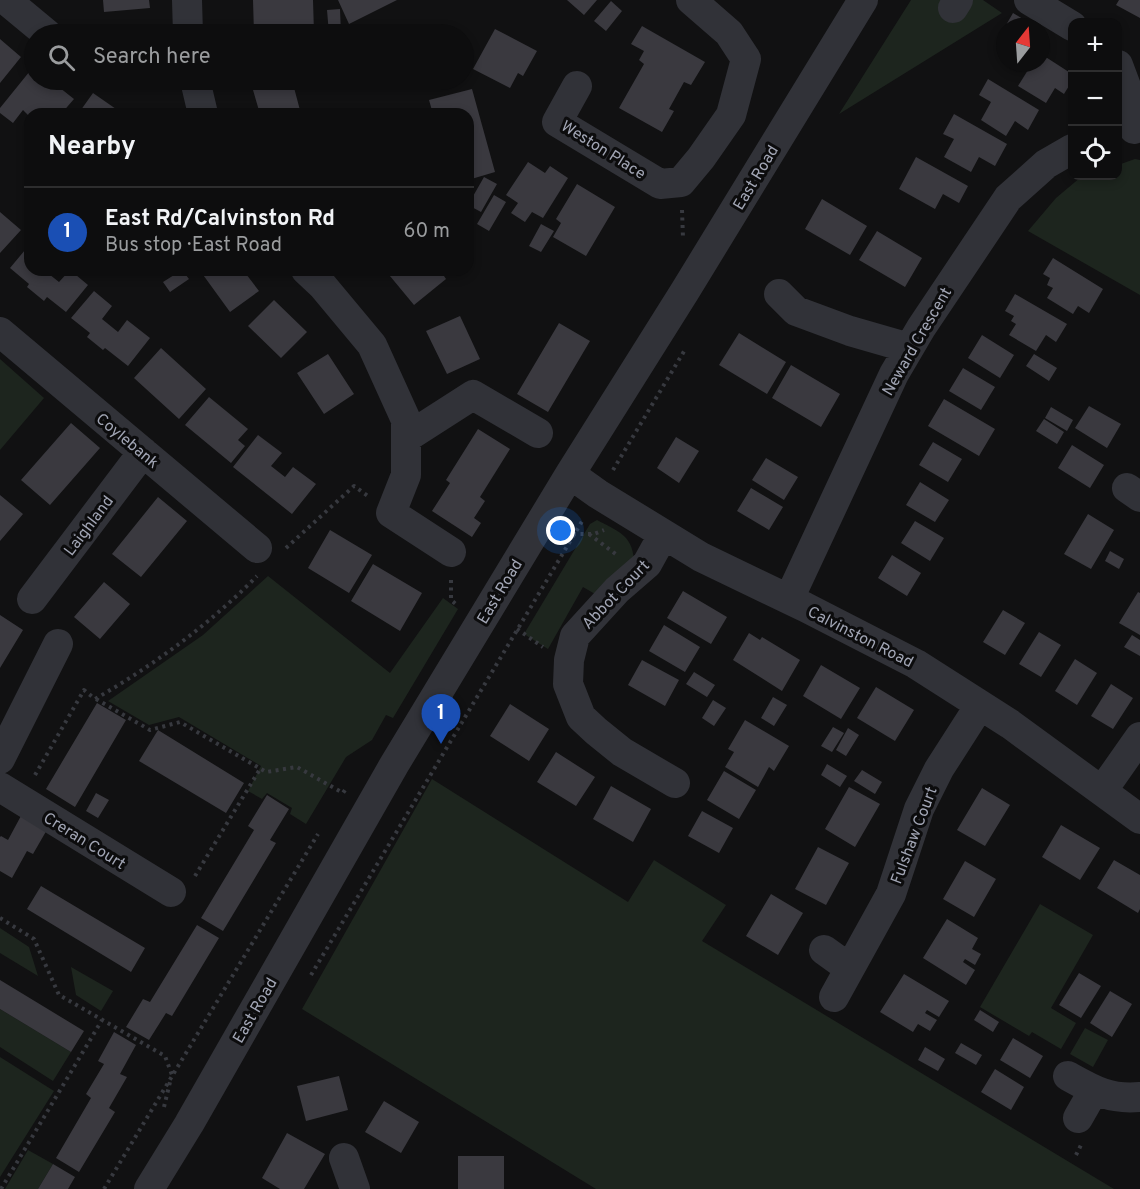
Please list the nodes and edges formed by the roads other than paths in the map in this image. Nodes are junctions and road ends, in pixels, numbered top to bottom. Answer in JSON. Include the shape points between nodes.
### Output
{"nodes":[{"id":1,"x":6,"y":0,"type":"edge"},
{"id":2,"x":187,"y":0,"type":"edge"},
{"id":3,"x":691,"y":0,"type":"edge"},
{"id":4,"x":863,"y":0,"type":"edge"},
{"id":5,"x":1029,"y":0,"type":"edge"},
{"id":6,"x":35,"y":24,"type":"edge"},
{"id":7,"x":188,"y":24,"type":"edge"},
{"id":8,"x":1068,"y":24,"type":"edge"},
{"id":9,"x":1121,"y":72,"type":"edge"},
{"id":10,"x":577,"y":86,"type":"dead end"},
{"id":11,"x":197,"y":90,"type":"edge"},
{"id":12,"x":202,"y":108,"type":"edge"},
{"id":13,"x":1131,"y":130,"type":"edge"},
{"id":14,"x":1068,"y":151,"type":"edge"},
{"id":15,"x":312,"y":276,"type":"edge"},
{"id":16,"x":779,"y":294,"type":"dead end"},
{"id":17,"x":0,"y":332,"type":"edge"},
{"id":18,"x":909,"y":348,"type":"junction"},
{"id":19,"x":538,"y":433,"type":"dead end"},
{"id":20,"x":406,"y":438,"type":"junction"},
{"id":21,"x":143,"y":452,"type":"junction"},
{"id":22,"x":570,"y":474,"type":"junction"},
{"id":23,"x":663,"y":535,"type":"junction"},
{"id":24,"x":451,"y":552,"type":"road end"},
{"id":25,"x":267,"y":557,"type":"road end"},
{"id":26,"x":32,"y":598,"type":"dead end"},
{"id":27,"x":789,"y":599,"type":"junction"},
{"id":28,"x":58,"y":644,"type":"dead end"},
{"id":29,"x":980,"y":705,"type":"junction"},
{"id":30,"x":1140,"y":737,"type":"edge"},
{"id":31,"x":0,"y":759,"type":"edge"},
{"id":32,"x":675,"y":783,"type":"dead end"},
{"id":33,"x":1102,"y":791,"type":"junction"},
{"id":34,"x":10,"y":793,"type":"edge"},
{"id":35,"x":1140,"y":819,"type":"edge"},
{"id":36,"x":171,"y":892,"type":"road end"},
{"id":37,"x":824,"y":950,"type":"dead end"},
{"id":38,"x":849,"y":968,"type":"junction"},
{"id":39,"x":834,"y":997,"type":"dead end"},
{"id":40,"x":1068,"y":1076,"type":"dead end"},
{"id":41,"x":1094,"y":1090,"type":"junction"},
{"id":42,"x":1140,"y":1097,"type":"edge"},
{"id":43,"x":1078,"y":1118,"type":"dead end"},
{"id":44,"x":344,"y":1158,"type":"dead end"},
{"id":45,"x":149,"y":1189,"type":"edge"},
{"id":46,"x":355,"y":1189,"type":"edge"}],
"edges":[{"from":1,"to":6,"type":"street"},
{"from":2,"to":7,"type":"street"},
{"from":3,"to":10,"type":"street","name":"Weston Place","via":[[729,33],[746,59],[731,115],[681,182],[660,184],[557,122]]},
{"from":4,"to":22,"type":"street","name":"East Road"},
{"from":5,"to":8,"type":"street"},
{"from":9,"to":13,"type":"street","via":[[1127,89]]},
{"from":11,"to":12,"type":"street"},
{"from":14,"to":18,"type":"street","name":"Neward Crescent","via":[[1046,164],[1008,198]]},
{"from":15,"to":20,"type":"street","via":[[372,345],[406,420]]},
{"from":16,"to":18,"type":"street","via":[[796,311]]},
{"from":17,"to":21,"type":"street","name":"Coylebank"},
{"from":18,"to":27,"type":"street","name":"Neward Crescent"},
{"from":19,"to":20,"type":"street","via":[[474,395]]},
{"from":20,"to":24,"type":"street","via":[[406,475],[391,513]]},
{"from":21,"to":25,"type":"street","name":"Coylebank"},
{"from":21,"to":26,"type":"street","name":"Laighland"},
{"from":22,"to":23,"type":"street","name":"Calvinston Road"},
{"from":22,"to":45,"type":"street","name":"East Road","via":[[394,765]]},
{"from":23,"to":27,"type":"street","name":"Calvinston Road","via":[[701,558]]},
{"from":23,"to":32,"type":"street","name":"Abbot Court","via":[[647,564],[575,636],[568,684],[581,717],[596,731],[622,752]]},
{"from":27,"to":29,"type":"street","name":"Calvinston Road","via":[[916,664]]},
{"from":28,"to":31,"type":"street"},
{"from":29,"to":33,"type":"street","name":"Calvinston Road"},
{"from":29,"to":38,"type":"street","name":"Fulshaw Court","via":[[919,809],[891,894]]},
{"from":30,"to":33,"type":"street"},
{"from":33,"to":35,"type":"street","name":"Calvinston Road"},
{"from":34,"to":36,"type":"street","name":"Creran Court"},
{"from":37,"to":38,"type":"street"},
{"from":38,"to":39,"type":"street","name":"Fulshaw Court"},
{"from":40,"to":41,"type":"street"},
{"from":41,"to":42,"type":"street","via":[[1122,1099]]},
{"from":41,"to":43,"type":"street"},
{"from":44,"to":46,"type":"street"}]}
